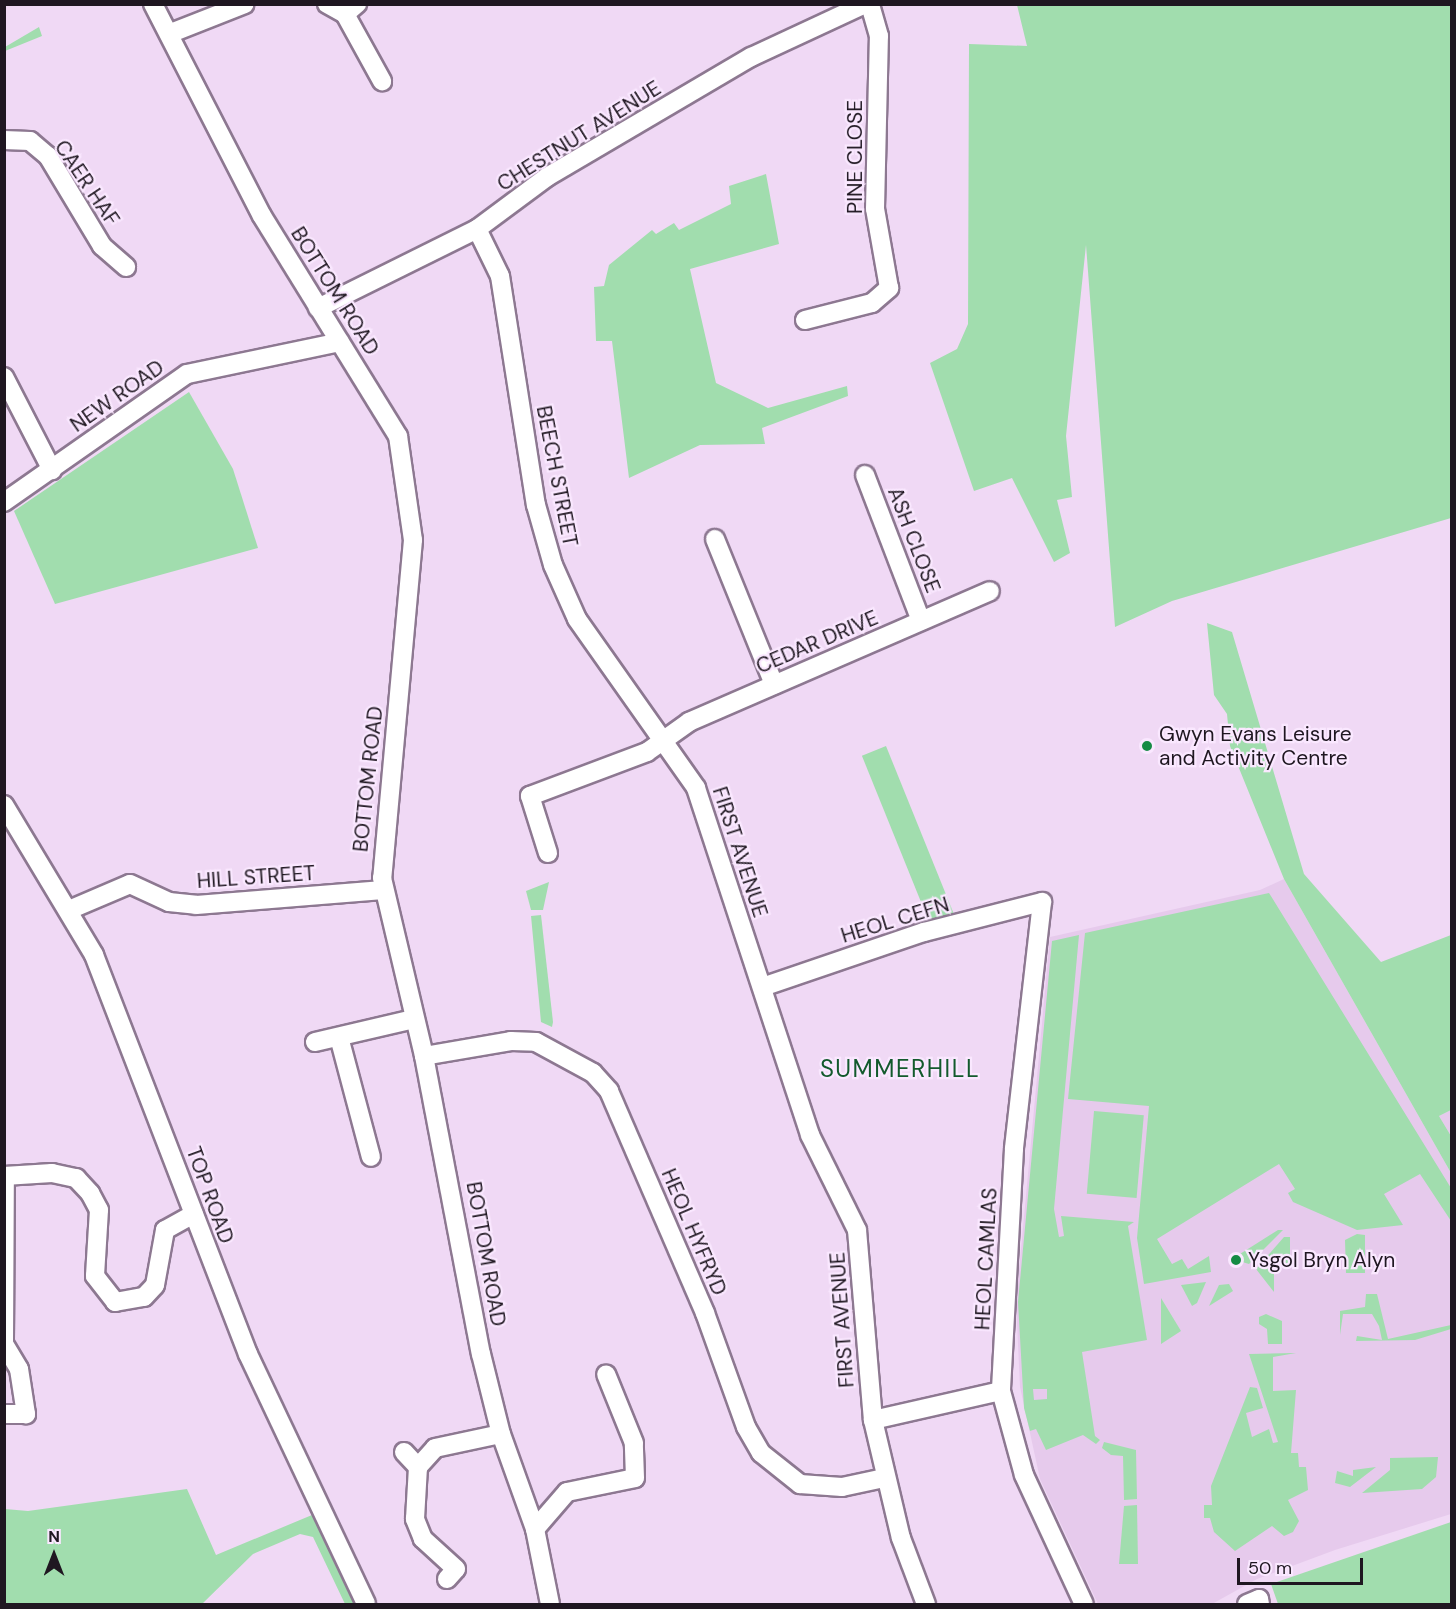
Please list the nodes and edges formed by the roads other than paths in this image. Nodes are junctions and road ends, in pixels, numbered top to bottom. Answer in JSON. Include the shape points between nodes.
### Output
{"nodes":[{"id":1,"x":153,"y":4,"type":"edge"},
{"id":2,"x":245,"y":4,"type":"edge"},
{"id":3,"x":327,"y":4,"type":"edge"},
{"id":4,"x":865,"y":4,"type":"edge"},
{"id":5,"x":870,"y":4,"type":"edge"},
{"id":6,"x":351,"y":14,"type":"edge"},
{"id":7,"x":171,"y":33,"type":"junction"},
{"id":8,"x":382,"y":81,"type":"dead end"},
{"id":9,"x":4,"y":140,"type":"edge"},
{"id":10,"x":477,"y":229,"type":"junction"},
{"id":11,"x":126,"y":267,"type":"dead end"},
{"id":12,"x":318,"y":308,"type":"junction"},
{"id":13,"x":805,"y":320,"type":"dead end"},
{"id":14,"x":339,"y":342,"type":"junction"},
{"id":15,"x":4,"y":378,"type":"edge"},
{"id":16,"x":52,"y":470,"type":"junction"},
{"id":17,"x":864,"y":475,"type":"dead end"},
{"id":18,"x":4,"y":502,"type":"edge"},
{"id":19,"x":715,"y":539,"type":"dead end"},
{"id":20,"x":990,"y":591,"type":"dead end"},
{"id":21,"x":921,"y":621,"type":"junction"},
{"id":22,"x":774,"y":684,"type":"junction"},
{"id":23,"x":665,"y":740,"type":"junction"},
{"id":24,"x":4,"y":805,"type":"edge"},
{"id":25,"x":548,"y":853,"type":"dead end"},
{"id":26,"x":383,"y":890,"type":"junction"},
{"id":27,"x":1042,"y":902,"type":"joint"},
{"id":28,"x":69,"y":910,"type":"junction"},
{"id":29,"x":762,"y":987,"type":"junction"},
{"id":30,"x":414,"y":1019,"type":"junction"},
{"id":31,"x":339,"y":1037,"type":"junction"},
{"id":32,"x":315,"y":1042,"type":"dead end"},
{"id":33,"x":424,"y":1056,"type":"junction"},
{"id":34,"x":371,"y":1157,"type":"dead end"},
{"id":35,"x":5,"y":1176,"type":"edge"},
{"id":36,"x":194,"y":1214,"type":"junction"},
{"id":37,"x":5,"y":1289,"type":"edge"},
{"id":38,"x":5,"y":1313,"type":"edge"},
{"id":39,"x":4,"y":1343,"type":"edge"},
{"id":40,"x":606,"y":1374,"type":"dead end"},
{"id":41,"x":1001,"y":1391,"type":"junction"},
{"id":42,"x":4,"y":1414,"type":"edge"},
{"id":43,"x":873,"y":1420,"type":"junction"},
{"id":44,"x":501,"y":1434,"type":"junction"},
{"id":45,"x":404,"y":1452,"type":"dead end"},
{"id":46,"x":418,"y":1467,"type":"junction"},
{"id":47,"x":884,"y":1478,"type":"junction"},
{"id":48,"x":535,"y":1529,"type":"junction"},
{"id":49,"x":456,"y":1570,"type":"dead end"},
{"id":50,"x":366,"y":1605,"type":"edge"},
{"id":51,"x":550,"y":1605,"type":"edge"},
{"id":52,"x":926,"y":1605,"type":"edge"},
{"id":53,"x":1084,"y":1605,"type":"edge"}],
"edges":[{"from":1,"to":7,"type":"street","name":"BOTTOM ROAD"},
{"from":2,"to":7,"type":"street"},
{"from":3,"to":6,"type":"street"},
{"from":4,"to":10,"type":"street","name":"CHESTNUT AVENUE","via":[[751,57],[547,177]]},
{"from":5,"to":13,"type":"street","name":"PINE CLOSE","via":[[879,36],[875,209],[889,288],[881,300]]},
{"from":6,"to":8,"type":"street"},
{"from":7,"to":12,"type":"street","name":"BOTTOM ROAD","via":[[262,216]]},
{"from":9,"to":11,"type":"street","name":"CAER HAF","via":[[30,141],[48,156],[102,246]]},
{"from":10,"to":12,"type":"street","name":"CHESTNUT AVENUE"},
{"from":10,"to":23,"type":"street","name":"BEECH STREET","via":[[500,276],[536,505],[553,565],[577,619]]},
{"from":12,"to":14,"type":"street","name":"BOTTOM ROAD"},
{"from":14,"to":16,"type":"street","name":"NEW ROAD","via":[[187,374]]},
{"from":14,"to":26,"type":"street","name":"BOTTOM ROAD","via":[[398,436],[412,540],[382,847]]},
{"from":15,"to":16,"type":"street"},
{"from":16,"to":18,"type":"street","name":"NEW ROAD"},
{"from":17,"to":21,"type":"street","name":"ASH CLOSE"},
{"from":19,"to":22,"type":"street"},
{"from":20,"to":21,"type":"street","name":"CEDAR DRIVE"},
{"from":21,"to":22,"type":"street","name":"CEDAR DRIVE"},
{"from":22,"to":23,"type":"street","name":"CEDAR DRIVE","via":[[689,722]]},
{"from":23,"to":25,"type":"street","name":"CEDAR DRIVE","via":[[647,752],[530,796]]},
{"from":23,"to":29,"type":"street","name":"FIRST AVENUE","via":[[707,815]]},
{"from":24,"to":28,"type":"street","name":"TOP ROAD"},
{"from":26,"to":28,"type":"street","name":"HILL STREET","via":[[196,905],[169,902],[130,884]]},
{"from":26,"to":30,"type":"street","name":"BOTTOM ROAD"},
{"from":27,"to":29,"type":"street","name":"HEOL CEFN","via":[[924,932]]},
{"from":27,"to":41,"type":"street","name":"HEOL CAMLAS","via":[[1014,1149]]},
{"from":28,"to":36,"type":"street","name":"TOP ROAD","via":[[117,1007]]},
{"from":29,"to":43,"type":"street","name":"FIRST AVENUE","via":[[810,1135],[857,1230]]},
{"from":30,"to":31,"type":"street"},
{"from":30,"to":33,"type":"street","name":"BOTTOM ROAD"},
{"from":31,"to":32,"type":"street"},
{"from":31,"to":34,"type":"street"},
{"from":33,"to":44,"type":"street","name":"BOTTOM ROAD"},
{"from":33,"to":47,"type":"street","name":"HEOL HYFRYD","via":[[511,1041],[536,1042],[593,1073],[609,1091],[705,1313],[746,1427],[761,1453],[800,1484],[842,1488]]},
{"from":35,"to":36,"type":"street","via":[[52,1173],[76,1178],[90,1193],[99,1210],[95,1276],[115,1302],[144,1297],[155,1285],[165,1230]]},
{"from":35,"to":37,"type":"street"},
{"from":36,"to":50,"type":"street","name":"TOP ROAD","via":[[248,1354]]},
{"from":37,"to":38,"type":"street"},
{"from":38,"to":39,"type":"street"},
{"from":39,"to":42,"type":"street","via":[[19,1369],[26,1414]]},
{"from":40,"to":48,"type":"street","via":[[634,1443],[635,1478],[567,1492]]},
{"from":41,"to":43,"type":"street"},
{"from":41,"to":53,"type":"street","name":"HEOL CAMLAS","via":[[1024,1475]]},
{"from":43,"to":47,"type":"street","name":"FIRST AVENUE"},
{"from":44,"to":46,"type":"street","via":[[435,1448]]},
{"from":44,"to":48,"type":"street","name":"BOTTOM ROAD"},
{"from":45,"to":46,"type":"street"},
{"from":46,"to":49,"type":"street","via":[[419,1529]]},
{"from":47,"to":52,"type":"street","name":"FIRST AVENUE"},
{"from":48,"to":51,"type":"street","name":"BOTTOM ROAD"}]}
